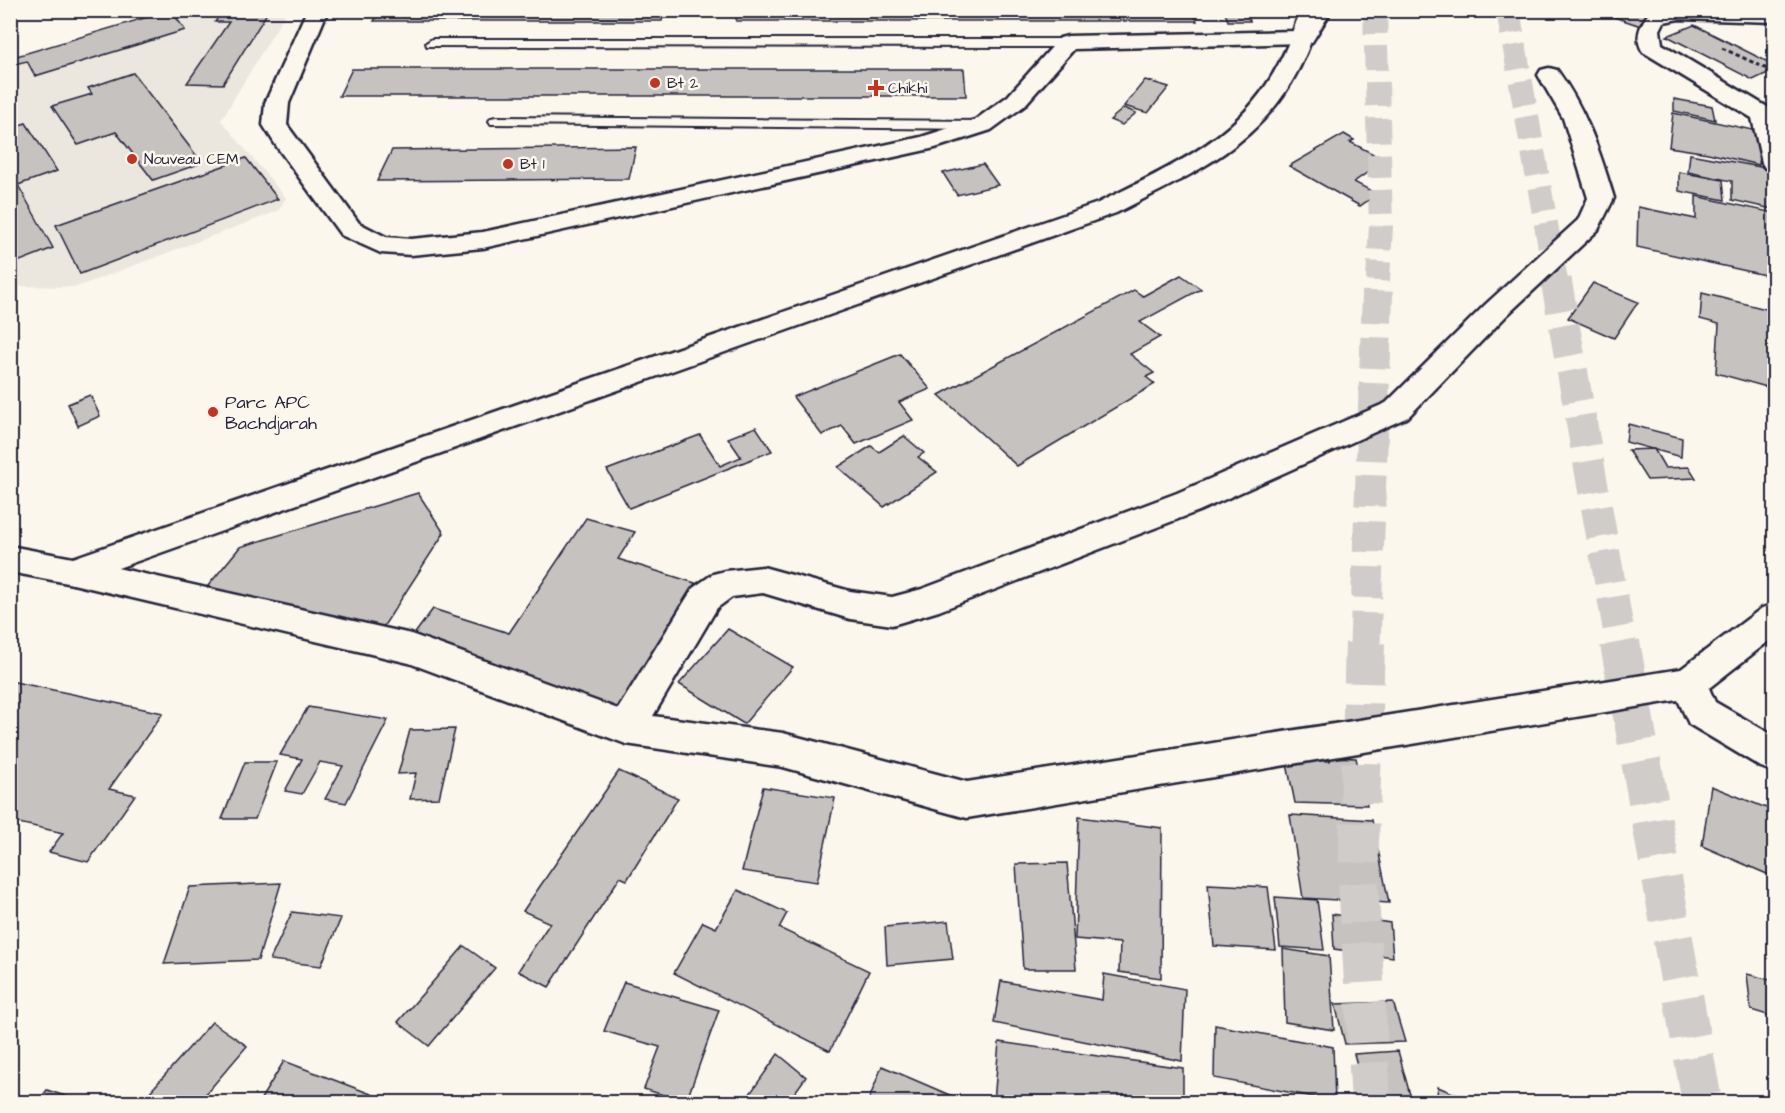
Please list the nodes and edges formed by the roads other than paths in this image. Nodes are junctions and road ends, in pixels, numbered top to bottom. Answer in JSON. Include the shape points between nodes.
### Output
{"nodes":[{"id":1,"x":318,"y":10,"type":"edge"},
{"id":2,"x":1322,"y":10,"type":"edge"},
{"id":3,"x":1774,"y":16,"type":"edge"},
{"id":4,"x":1307,"y":24,"type":"edge"},
{"id":5,"x":432,"y":43,"type":"dead end"},
{"id":6,"x":1068,"y":43,"type":"junction"},
{"id":7,"x":1549,"y":75,"type":"dead end"},
{"id":8,"x":1769,"y":118,"type":"edge"},
{"id":9,"x":496,"y":121,"type":"dead end"},
{"id":10,"x":983,"y":125,"type":"junction"},
{"id":11,"x":1774,"y":163,"type":"edge"},
{"id":12,"x":10,"y":559,"type":"edge"},
{"id":13,"x":73,"y":571,"type":"junction"},
{"id":14,"x":1774,"y":618,"type":"edge"},
{"id":15,"x":1689,"y":683,"type":"junction"},
{"id":16,"x":626,"y":728,"type":"junction"},
{"id":17,"x":1774,"y":755,"type":"edge"}],
"edges":[{"from":1,"to":10,"type":"street","via":[[276,103],[275,125],[350,230],[381,245],[411,247],[483,240],[927,142]]},
{"from":2,"to":4,"type":"street"},
{"from":3,"to":8,"type":"street","via":[[1679,13],[1656,17],[1649,30],[1651,47]]},
{"from":4,"to":6,"type":"street"},
{"from":4,"to":13,"type":"street","via":[[1268,102],[1232,137],[1167,178],[1107,208]]},
{"from":5,"to":6,"type":"lane"},
{"from":6,"to":10,"type":"street","via":[[1016,101]]},
{"from":7,"to":16,"type":"street","via":[[1567,102],[1588,151],[1601,198],[1589,224],[1397,410],[1188,502],[927,601],[892,610],[850,605],[763,580],[725,584],[705,598]]},
{"from":8,"to":11,"type":"street"},
{"from":9,"to":10,"type":"lane"},
{"from":12,"to":13,"type":"street"},
{"from":13,"to":16,"type":"street","via":[[411,649]]},
{"from":14,"to":15,"type":"street"},
{"from":15,"to":16,"type":"street","via":[[967,800],[783,750]]},
{"from":15,"to":17,"type":"street","via":[[1702,713]]}]}
